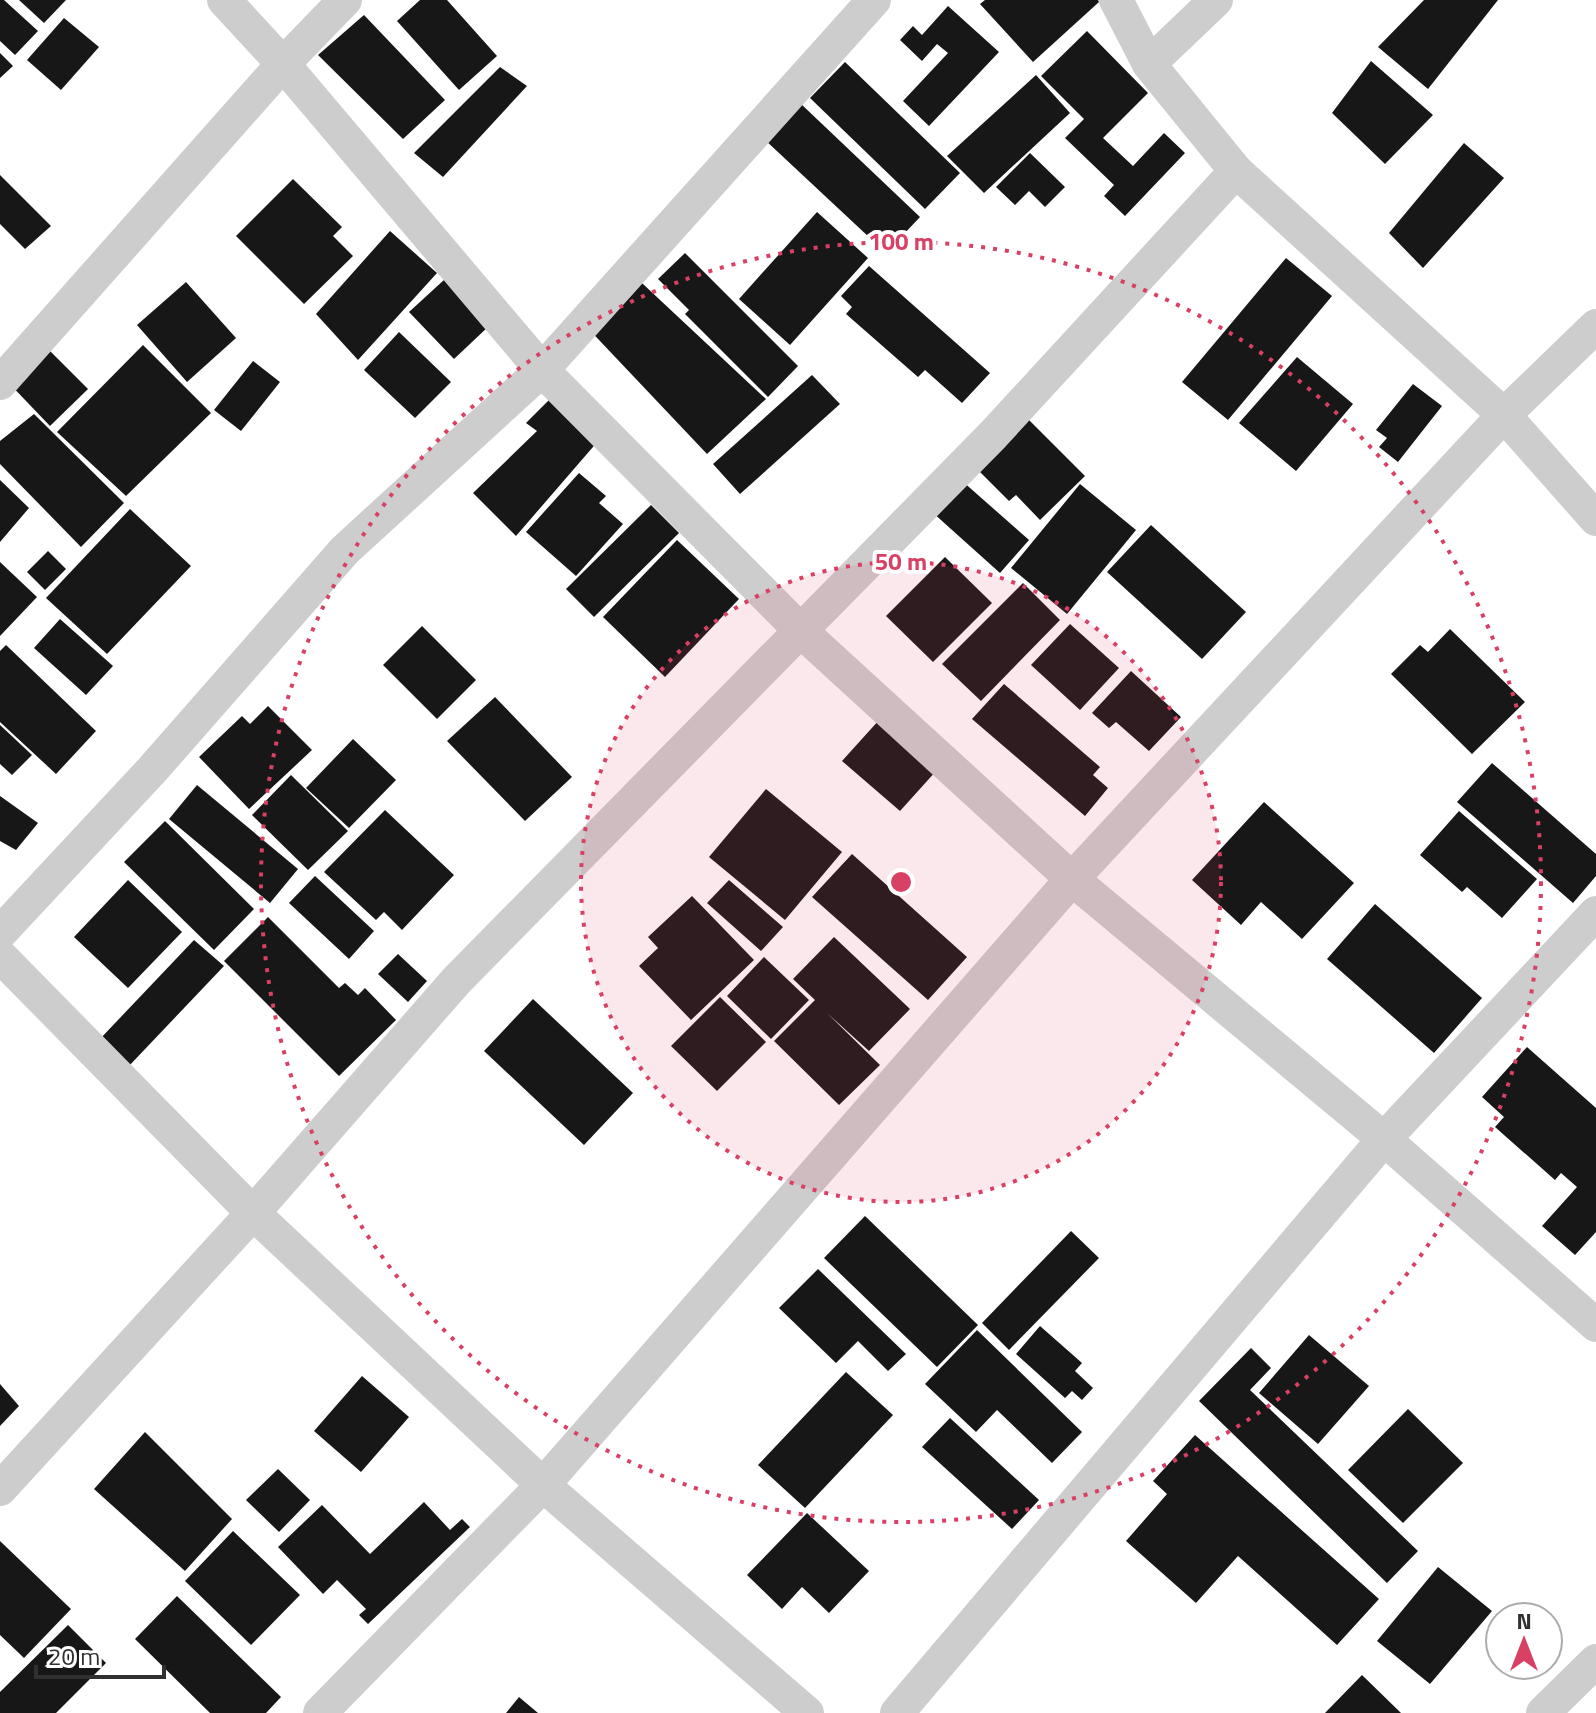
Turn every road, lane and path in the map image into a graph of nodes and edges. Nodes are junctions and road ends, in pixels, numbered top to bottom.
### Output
1 (224, 0) edge
2 (345, 0) edge
3 (874, 0) edge
4 (1116, 0) edge
5 (1216, 0) edge
6 (283, 64) junction
7 (1149, 64) junction
8 (1236, 171) junction
9 (1596, 326) edge
10 (542, 370) junction
11 (0, 383) edge
12 (1504, 415) junction
13 (1596, 519) edge
14 (802, 632) junction
15 (1072, 879) junction
16 (1596, 913) edge
17 (0, 933) edge
18 (0, 956) edge
19 (1384, 1139) junction
20 (253, 1213) junction
21 (1596, 1325) edge
22 (543, 1485) junction
23 (0, 1489) edge
24 (1596, 1661) edge
25 (320, 1713) edge
26 (807, 1713) edge
27 (897, 1713) edge
28 (1543, 1713) edge

1 - 6 street
2 - 6 street
3 - 10 street
4 - 7 street
5 - 7 street
6 - 10 street
6 - 11 street
7 - 8 street
8 - 12 street
8 - 14 street
9 - 12 street
10 - 14 street
10 - 17 street
12 - 13 street
12 - 15 street
14 - 15 street
14 - 20 street
15 - 19 street
15 - 22 street
16 - 19 street
18 - 20 street
19 - 21 street
19 - 27 street
20 - 22 street
20 - 23 street
22 - 25 street
22 - 26 street
24 - 28 street

